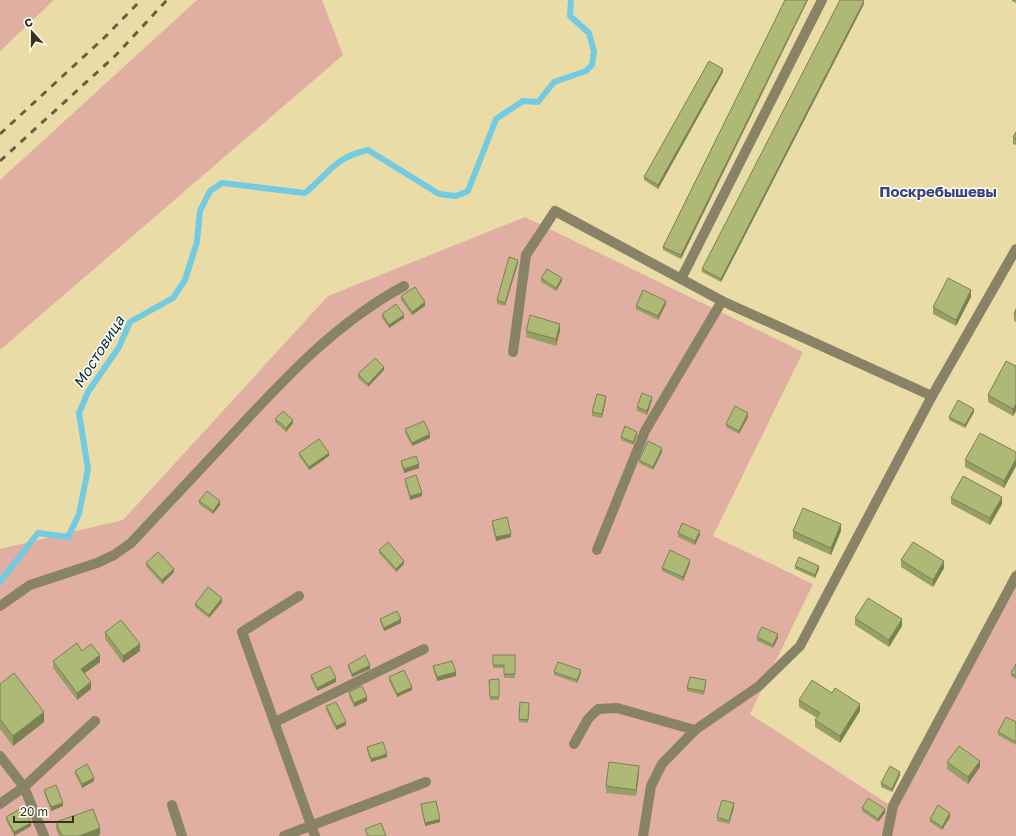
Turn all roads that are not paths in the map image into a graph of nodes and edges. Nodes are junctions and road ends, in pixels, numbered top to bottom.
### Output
1 (822, 0) edge
2 (1016, 249) edge
3 (681, 279) junction
4 (404, 286) dead end
5 (722, 301) junction
6 (512, 352) dead end
7 (932, 396) junction
8 (597, 550) dead end
9 (1016, 576) edge
10 (299, 596) dead end
11 (0, 606) edge
12 (424, 649) dead end
13 (95, 721) dead end
14 (275, 722) junction
15 (695, 730) junction
16 (574, 744) dead end
17 (0, 756) edge
18 (426, 782) dead end
19 (24, 787) junction
20 (0, 804) edge
21 (172, 805) dead end
22 (311, 826) junction
23 (44, 836) edge
24 (182, 836) edge
25 (284, 836) edge
26 (315, 836) edge
27 (643, 836) edge
28 (887, 836) edge

1 - 3 street
2 - 7 street
3 - 5 street
3 - 6 street
4 - 11 street
5 - 7 street
5 - 8 street
7 - 15 street
9 - 28 street
10 - 14 street
12 - 14 street
13 - 19 street
14 - 22 street
15 - 16 street
15 - 27 street
17 - 19 street
18 - 22 street
19 - 20 street
19 - 23 street
21 - 24 street
22 - 25 street
22 - 26 street

